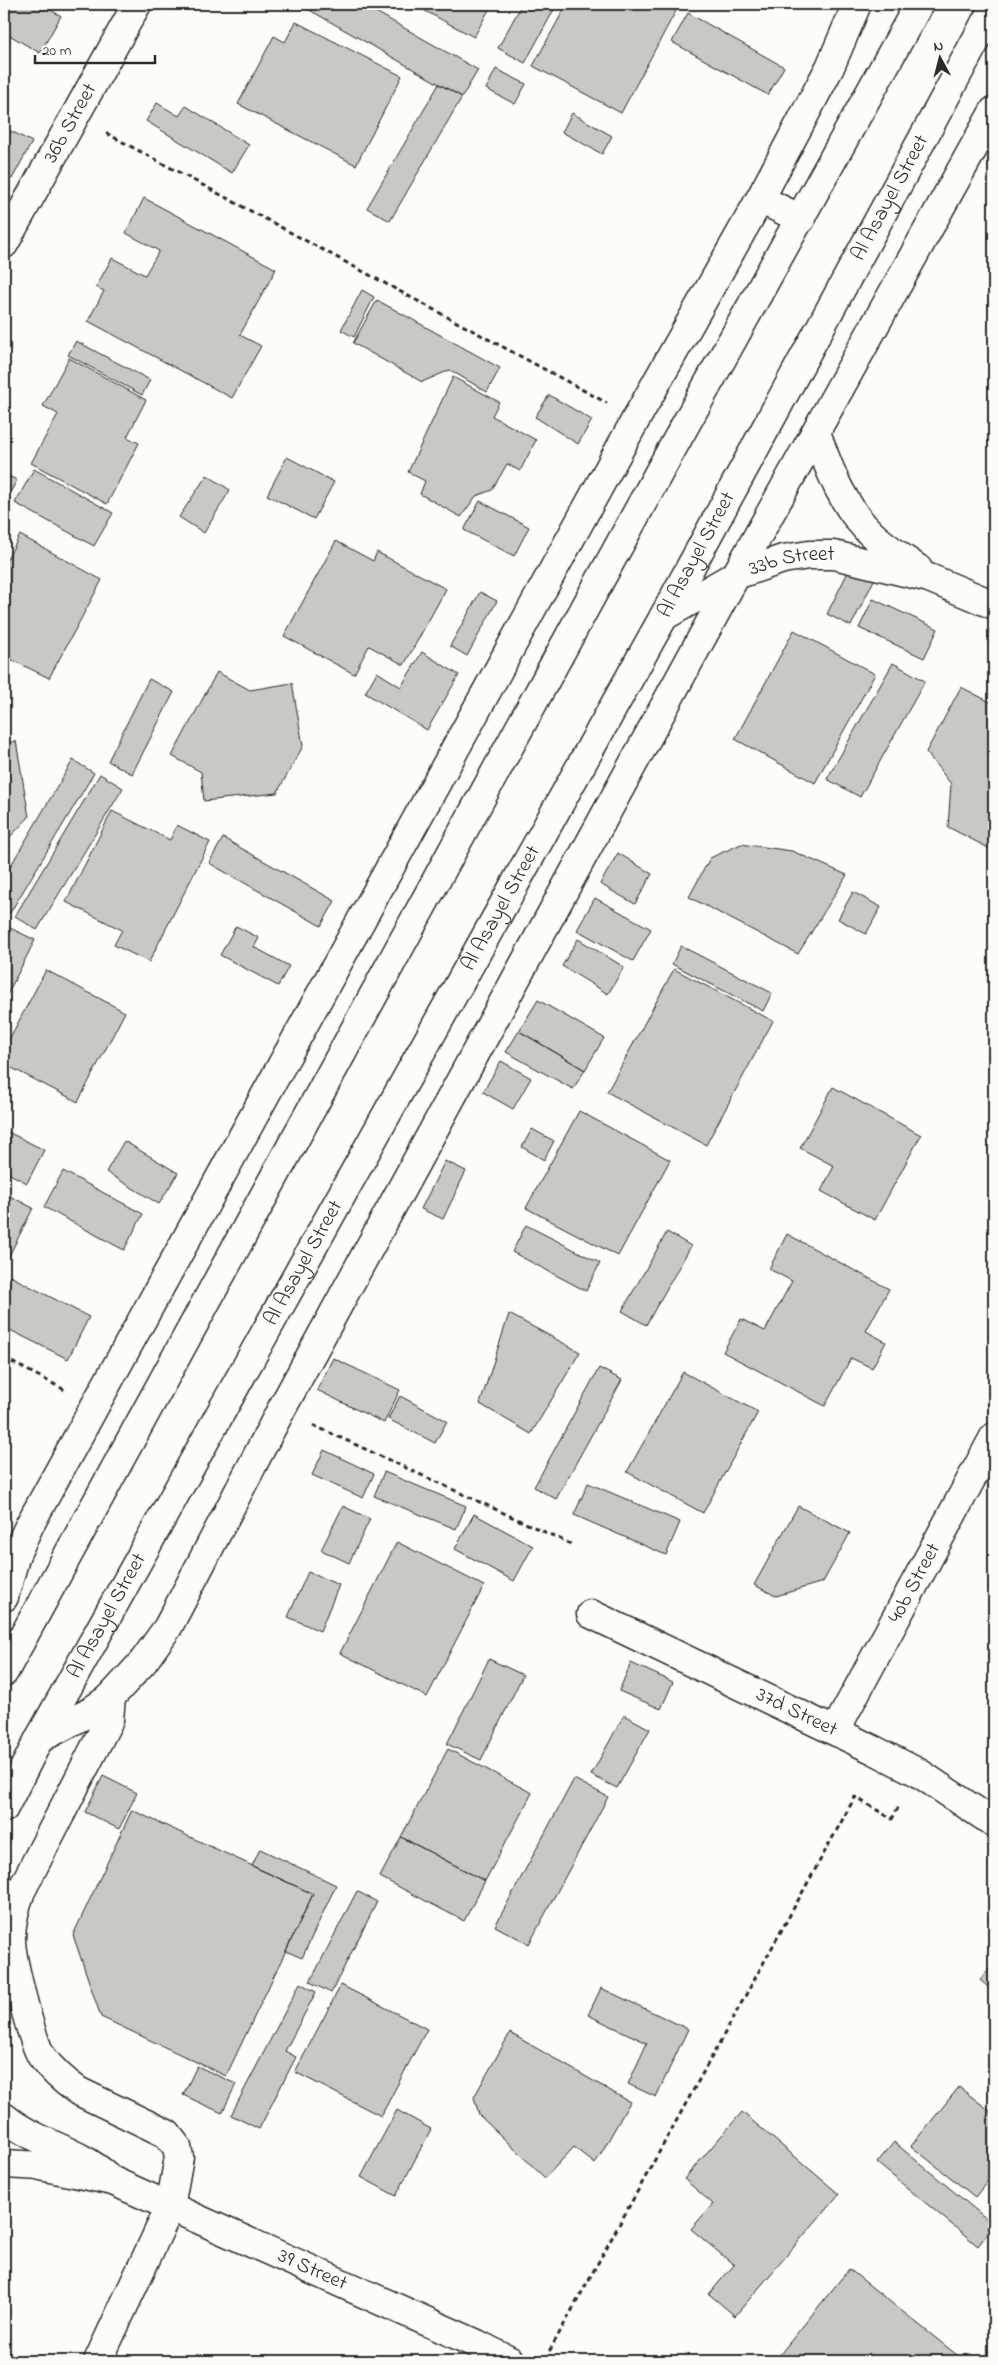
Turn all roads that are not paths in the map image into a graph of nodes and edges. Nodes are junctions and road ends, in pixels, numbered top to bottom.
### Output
1 (137, 4) edge
2 (856, 4) edge
3 (919, 4) edge
4 (994, 7) edge
5 (994, 111) edge
6 (760, 199) junction
7 (801, 219) junction
8 (4, 244) edge
9 (816, 432) junction
10 (736, 575) junction
11 (929, 578) junction
12 (994, 605) edge
13 (664, 616) junction
14 (994, 1437) edge
15 (4, 1597) edge
16 (590, 1614) dead end
17 (4, 1672) edge
18 (111, 1697) junction
19 (835, 1731) junction
20 (39, 1740) junction
21 (4, 1808) edge
22 (994, 1823) edge
23 (4, 2117) edge
24 (4, 2164) edge
25 (113, 2181) junction
26 (170, 2207) junction
27 (98, 2361) edge
28 (510, 2361) edge

1 - 8 street, 36b Street
2 - 6 street
3 - 7 street
4 - 13 street, Al Asayel Street
5 - 9 street
6 - 7 street
6 - 15 street
7 - 17 street
9 - 10 street
9 - 11 street, 33b Street
10 - 11 street, 33b Street
10 - 13 street, 33b Street
10 - 18 street
11 - 12 street, 33b Street
13 - 20 street, Al Asayel Street
14 - 19 street, 40b Street
16 - 19 street, 37d Street
18 - 20 street
18 - 26 street
19 - 22 street, 37d Street
20 - 21 street, Al Asayel Street
23 - 25 street, 39 Street
24 - 25 street, 39 Street
25 - 26 street, 39 Street
26 - 27 street
26 - 28 street, 39 Street

